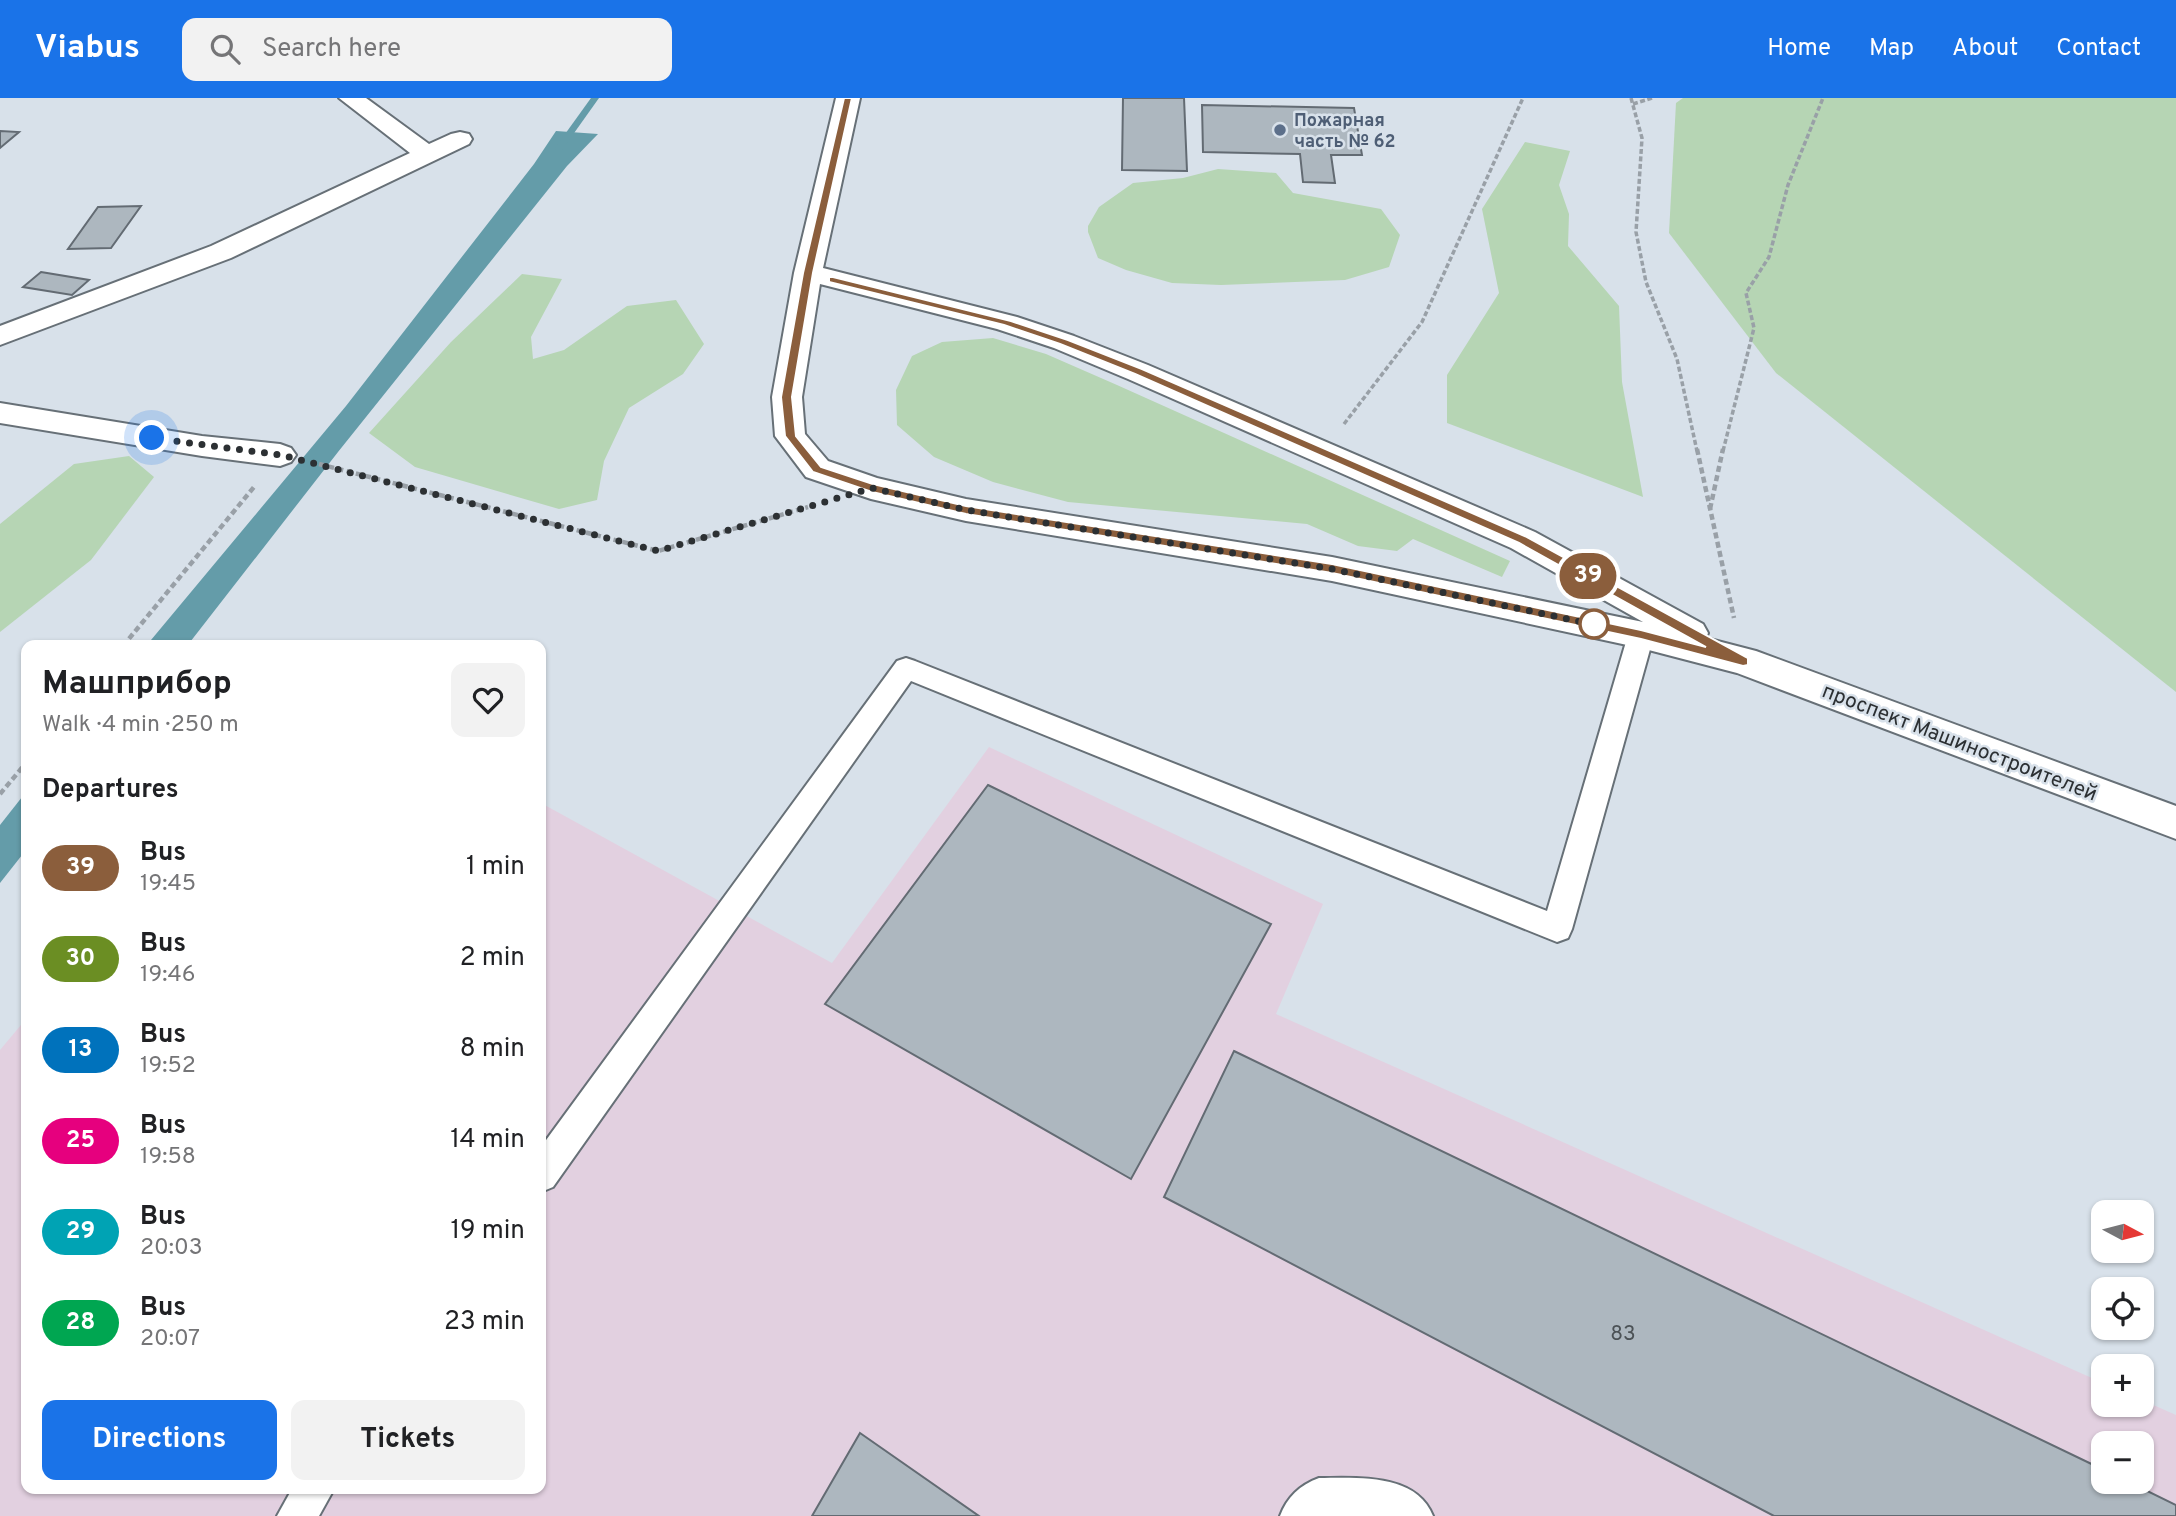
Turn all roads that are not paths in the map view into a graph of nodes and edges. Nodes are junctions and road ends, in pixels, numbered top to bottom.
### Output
1 (351, 98) edge
2 (848, 98) edge
3 (460, 139) dead end
4 (427, 154) junction
5 (808, 273) junction
6 (0, 336) edge
7 (0, 413) edge
8 (281, 455) road end
9 (1641, 635) junction
10 (1743, 661) junction
11 (2176, 823) edge
12 (546, 1168) edge
13 (311, 1494) edge
14 (296, 1516) edge
15 (1299, 1516) edge
16 (1414, 1516) edge

1 - 4 street
2 - 5 street
3 - 4 street
4 - 6 street
5 - 9 street
5 - 10 street
7 - 8 street
9 - 10 street
9 - 12 lane
10 - 11 street, проспект Машиностроителей
13 - 14 lane
15 - 16 lane

